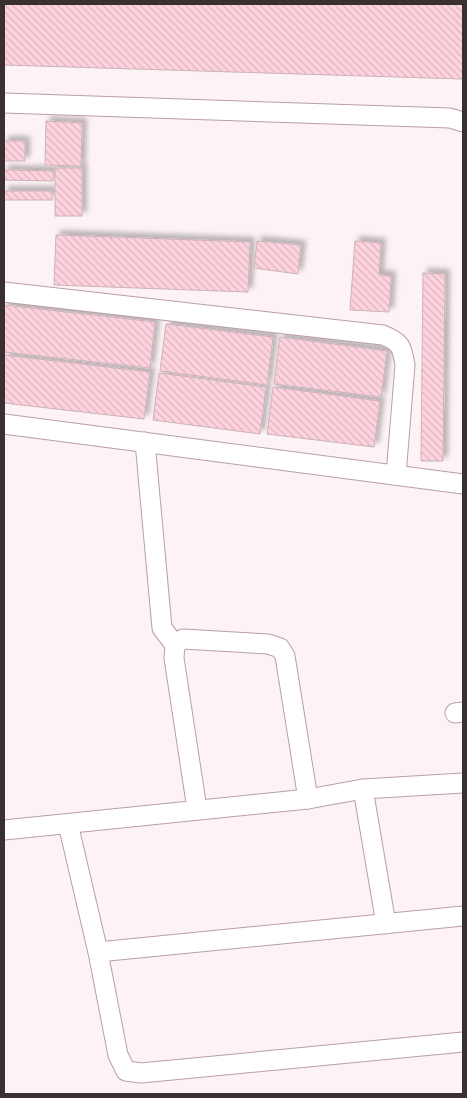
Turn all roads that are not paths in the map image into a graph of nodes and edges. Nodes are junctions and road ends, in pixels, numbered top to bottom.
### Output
1 (4, 103) edge
2 (463, 122) edge
3 (4, 292) edge
4 (4, 424) edge
5 (144, 442) junction
6 (396, 475) junction
7 (463, 484) edge
8 (174, 645) junction
9 (463, 783) edge
10 (363, 789) junction
11 (308, 799) junction
12 (197, 810) junction
13 (68, 824) junction
14 (4, 830) edge
15 (463, 916) edge
16 (386, 924) junction
17 (98, 952) junction
18 (463, 1042) edge

1 - 2 street
3 - 6 street
4 - 5 street
5 - 6 street
5 - 8 street
6 - 7 street
8 - 11 street
8 - 12 street
9 - 10 street
10 - 11 street
10 - 16 street
11 - 12 street
12 - 13 street
13 - 14 street
13 - 17 street
15 - 16 street
16 - 17 street
17 - 18 street

